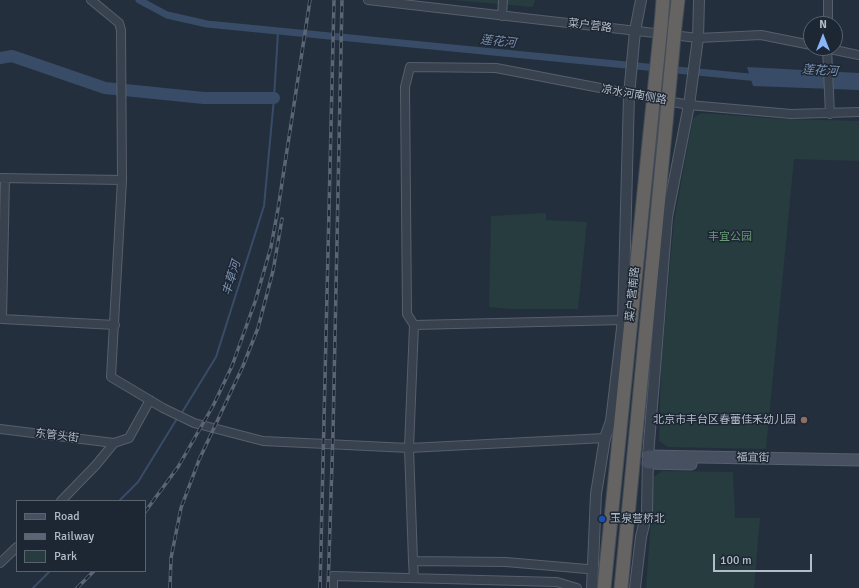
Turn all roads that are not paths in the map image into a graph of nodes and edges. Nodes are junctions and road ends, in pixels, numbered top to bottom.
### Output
1 (91, 0) edge
2 (368, 0) edge
3 (503, 0) edge
4 (641, 0) edge
5 (663, 0) edge
6 (678, 0) edge
7 (699, 0) edge
8 (828, 0) edge
9 (502, 16) junction
10 (828, 16) edge
11 (635, 31) junction
12 (698, 38) junction
13 (803, 43) edge
14 (843, 52) edge
15 (859, 55) edge
16 (827, 56) edge
17 (629, 95) junction
18 (689, 105) junction
19 (859, 112) edge
20 (830, 114) junction
21 (2, 178) edge
22 (122, 180) junction
23 (623, 320) junction
24 (115, 325) junction
25 (414, 325) junction
26 (623, 394) junction
27 (150, 400) junction
28 (611, 421) junction
29 (0, 428) edge
30 (605, 438) junction
31 (114, 443) junction
32 (409, 448) junction
33 (648, 460) junction
34 (859, 460) edge
35 (859, 466) edge
36 (62, 500) edge
37 (16, 548) edge
38 (413, 561) junction
39 (0, 563) edge
40 (587, 569) dead end
41 (414, 578) junction
42 (333, 588) edge
43 (577, 588) edge
44 (592, 588) edge
45 (604, 588) edge
46 (621, 588) edge
47 (635, 588) edge

1 - 22 street
2 - 9 street, 菜户营路
3 - 9 street
4 - 11 street
5 - 26 highway, 菜户营南路, bridge
6 - 46 highway, 菜户营南路, bridge
7 - 12 street
8 - 10 street
9 - 11 street, 菜户营路
11 - 12 street, 菜户营路
11 - 17 street, 菜户营南路
12 - 13 street, 菜户营路
12 - 18 street
14 - 15 street
16 - 20 street
17 - 18 street, 凉水河南侧路
17 - 23 street, 菜户营南路
17 - 25 street, 凉水河南侧路
18 - 20 street, 凉水河南侧路
18 - 33 street
19 - 20 street, 凉水河南侧路
21 - 22 street
21 - 24 street
22 - 24 street
23 - 25 street
23 - 28 street, 菜户营南路
24 - 27 street
25 - 32 street
26 - 28 highway
26 - 45 highway, 菜户营南路
27 - 31 street
27 - 32 street
28 - 30 street, 菜户营南路
29 - 31 street, 东管头街
30 - 32 street
30 - 44 street, 菜户营南路
31 - 36 street
32 - 38 street
33 - 34 main road, 福宜街
33 - 35 main road, 福宜街
33 - 47 street
37 - 39 street
38 - 40 street
38 - 41 street
41 - 42 street
41 - 43 street

